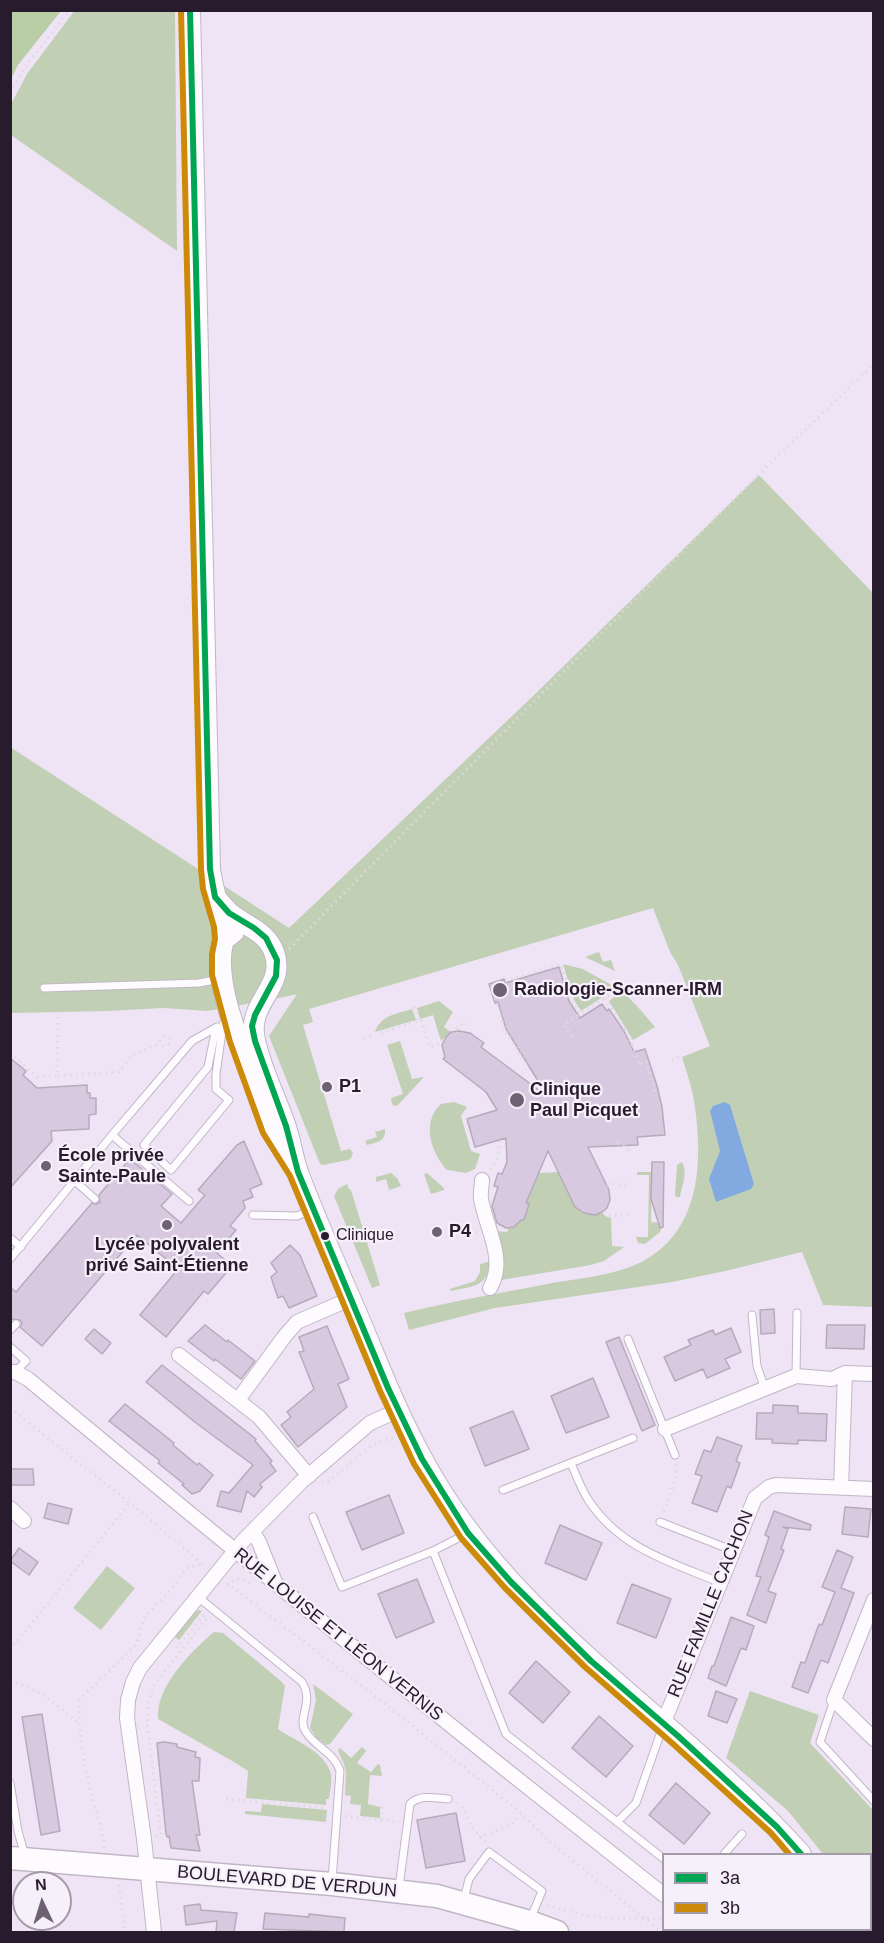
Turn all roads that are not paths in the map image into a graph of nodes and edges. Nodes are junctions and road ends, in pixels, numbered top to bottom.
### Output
1 (190, 10) edge
2 (214, 897) junction
3 (224, 940) junction
4 (222, 978) junction
5 (44, 988) dead end
6 (264, 997) junction
7 (224, 1024) junction
8 (112, 1134) junction
9 (298, 1172) junction
10 (486, 1176) road end
11 (75, 1181) junction
12 (95, 1199) dead end
13 (189, 1201) dead end
14 (314, 1209) junction
15 (253, 1215) dead end
16 (10, 1238) edge
17 (21, 1247) junction
18 (10, 1259) edge
19 (490, 1288) dead end
20 (350, 1299) junction
21 (797, 1313) dead end
22 (752, 1315) dead end
23 (16, 1324) dead end
24 (10, 1330) edge
25 (628, 1339) dead end
26 (10, 1347) edge
27 (179, 1355) dead end
28 (13, 1372) edge
29 (844, 1373) junction
30 (873, 1374) edge
31 (796, 1376) junction
32 (765, 1389) junction
33 (238, 1400) junction
34 (399, 1410) junction
35 (664, 1429) junction
36 (633, 1438) dead end
37 (675, 1455) road end
38 (571, 1462) junction
39 (314, 1480) junction
40 (841, 1488) junction
41 (873, 1489) edge
42 (503, 1490) dead end
43 (10, 1508) edge
44 (313, 1517) dead end
45 (24, 1521) dead end
46 (660, 1522) road end
47 (253, 1532) junction
48 (468, 1533) junction
49 (234, 1551) junction
50 (433, 1551) junction
51 (734, 1551) junction
52 (722, 1583) junction
53 (276, 1584) junction
54 (198, 1597) junction
55 (873, 1600) edge
56 (834, 1700) junction
57 (663, 1725) junction
58 (873, 1739) edge
59 (10, 1783) edge
60 (448, 1799) road end
61 (873, 1801) edge
62 (618, 1822) junction
63 (742, 1834) dead end
64 (725, 1853) edge
65 (800, 1853) edge
66 (18, 1858) edge
67 (662, 1858) edge
68 (147, 1870) junction
69 (332, 1884) junction
70 (398, 1892) junction
71 (662, 1894) edge
72 (463, 1902) junction
73 (534, 1912) junction
74 (154, 1932) edge
75 (557, 1932) edge

1 - 2 street
2 - 3 street
2 - 6 street
3 - 4 street
3 - 6 street
4 - 5 lane
4 - 7 street
6 - 7 street
6 - 9 street
7 - 7 lane
7 - 8 lane
7 - 9 street
8 - 11 lane
8 - 13 lane
9 - 14 street
10 - 19 street
11 - 12 lane
11 - 17 lane
14 - 15 lane
14 - 20 street
16 - 17 lane
17 - 18 lane
20 - 33 street
20 - 34 street
21 - 31 lane
22 - 32 lane
23 - 24 lane
25 - 35 lane
26 - 28 lane
27 - 33 street
28 - 49 street, RUE LOUISE ET LÉON VERNIS
29 - 30 street
29 - 31 street
29 - 40 street
31 - 32 street
32 - 35 street
33 - 39 street
34 - 39 street
34 - 48 street
35 - 37 lane
36 - 38 lane
38 - 42 lane
38 - 52 lane
39 - 47 street
40 - 41 street, RUE FAMILLE CACHON
40 - 51 street, RUE FAMILLE CACHON
43 - 45 street
44 - 50 lane
46 - 51 lane
47 - 49 street
47 - 53 street
48 - 50 lane
48 - 57 street
49 - 53 street, RUE LOUISE ET LÉON VERNIS
49 - 54 street
50 - 62 lane
51 - 52 street, RUE FAMILLE CACHON
52 - 57 street, RUE FAMILLE CACHON
53 - 71 street, RUE LOUISE ET LÉON VERNIS
54 - 68 street
54 - 69 lane
55 - 56 street
56 - 58 street
56 - 61 lane
57 - 62 lane
57 - 65 street
59 - 66 lane
60 - 70 lane
62 - 67 lane
63 - 64 lane
66 - 68 main road, BOULEVARD DE VERDUN
68 - 69 main road, BOULEVARD DE VERDUN
68 - 74 street
69 - 70 main road, BOULEVARD DE VERDUN
70 - 72 main road, BOULEVARD DE VERDUN
72 - 73 main road, BOULEVARD DE VERDUN
72 - 73 lane
73 - 75 main road, BOULEVARD DE VERDUN

